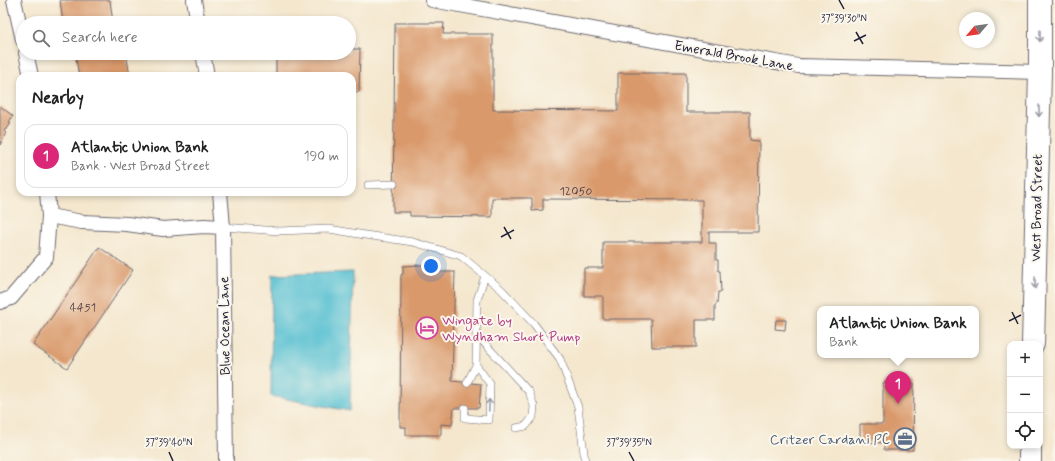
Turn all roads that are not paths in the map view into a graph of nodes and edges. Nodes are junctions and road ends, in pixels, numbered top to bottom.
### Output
1 (14, 0) edge
2 (194, 0) edge
3 (432, 0) edge
4 (1040, 0) edge
5 (18, 16) edge
6 (197, 16) edge
7 (28, 60) edge
8 (204, 60) edge
9 (30, 72) edge
10 (206, 72) edge
11 (1040, 72) junction
12 (394, 184) dead end
13 (368, 185) dead end
14 (48, 196) edge
15 (220, 196) edge
16 (49, 216) junction
17 (223, 227) junction
18 (486, 276) junction
19 (0, 302) edge
20 (476, 334) junction
21 (1033, 341) edge
22 (476, 365) junction
23 (467, 383) dead end
24 (465, 408) dead end
25 (516, 428) dead end
26 (1030, 449) edge
27 (226, 461) edge
28 (585, 461) edge
29 (1030, 461) edge

1 - 5 street
2 - 6 street
3 - 11 street, Emerald Brook Lane
4 -> 11 main road, West Broad Street
7 - 9 street
8 - 10 street
11 -> 21 main road, West Broad Street
12 - 13 lane
14 - 16 street
15 - 17 street, Blue Ocean Lane
16 - 17 street
16 - 19 street
17 - 18 lane
17 - 27 street, Blue Ocean Lane
18 - 20 lane
18 - 28 lane
20 - 22 lane
20 - 25 lane
22 - 23 lane
24 -> 22 lane
26 - 29 main road

